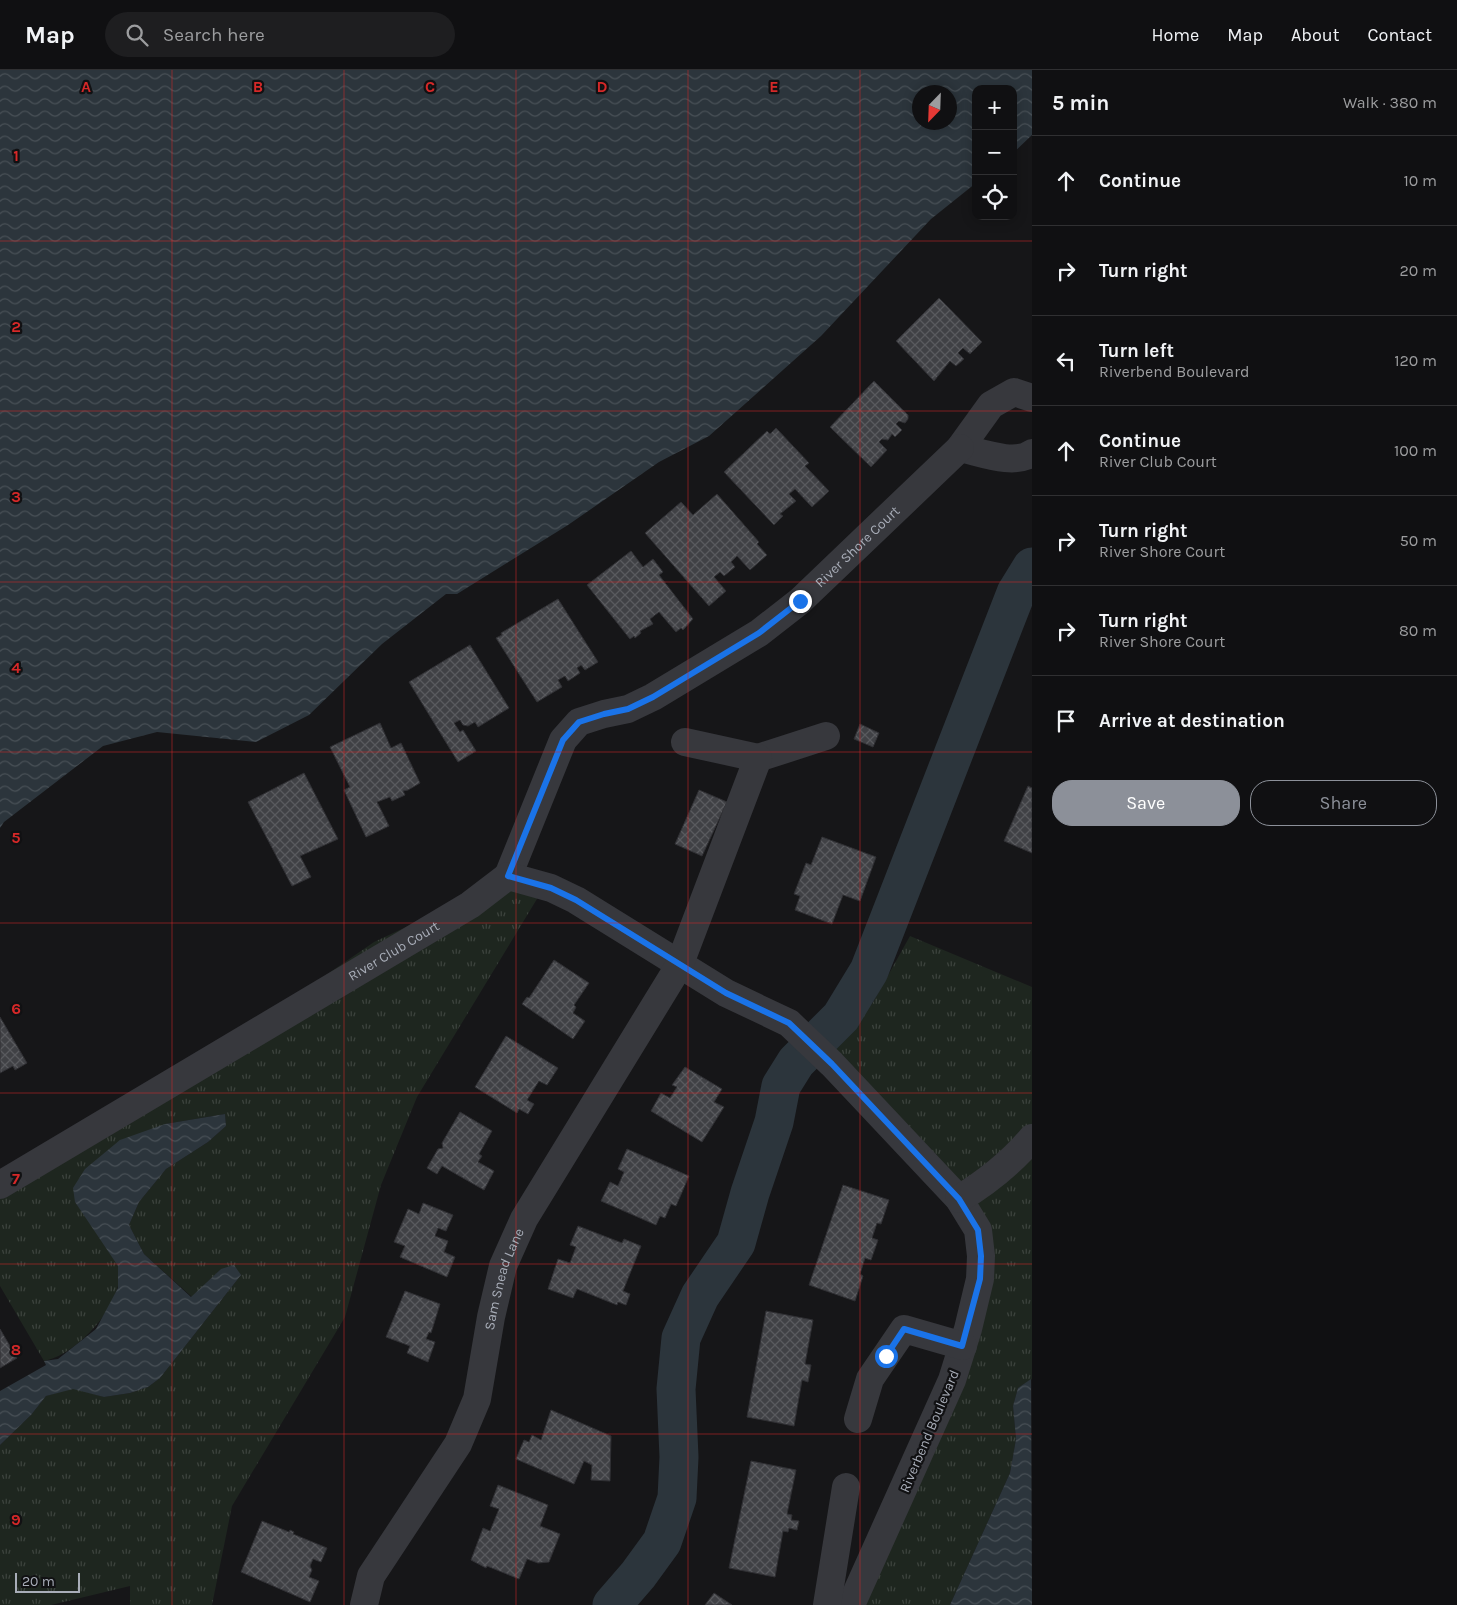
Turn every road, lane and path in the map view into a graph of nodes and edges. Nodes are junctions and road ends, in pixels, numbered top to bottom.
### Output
1 (1032, 398) edge
2 (960, 448) junction
3 (1032, 453) edge
4 (826, 736) dead end
5 (685, 742) dead end
6 (758, 758) junction
7 (508, 876) junction
8 (679, 966) junction
9 (1032, 1138) edge
10 (0, 1186) edge
11 (959, 1199) junction
12 (962, 1346) junction
13 (858, 1419) dead end
14 (846, 1486) dead end
15 (364, 1605) edge
16 (827, 1605) edge
17 (851, 1605) edge

1 - 2 street, River Shore Court
2 - 3 street
2 - 7 street, River Shore Court
4 - 6 street
5 - 6 street
6 - 8 street, Sam Snead Lane
7 - 8 street
7 - 10 street, River Club Court
8 - 11 street, Riverbend Boulevard
8 - 15 street, Sam Snead Lane
9 - 11 street
11 - 12 street, Riverbend Boulevard
12 - 13 street
12 - 17 street, Riverbend Boulevard
14 - 16 street

